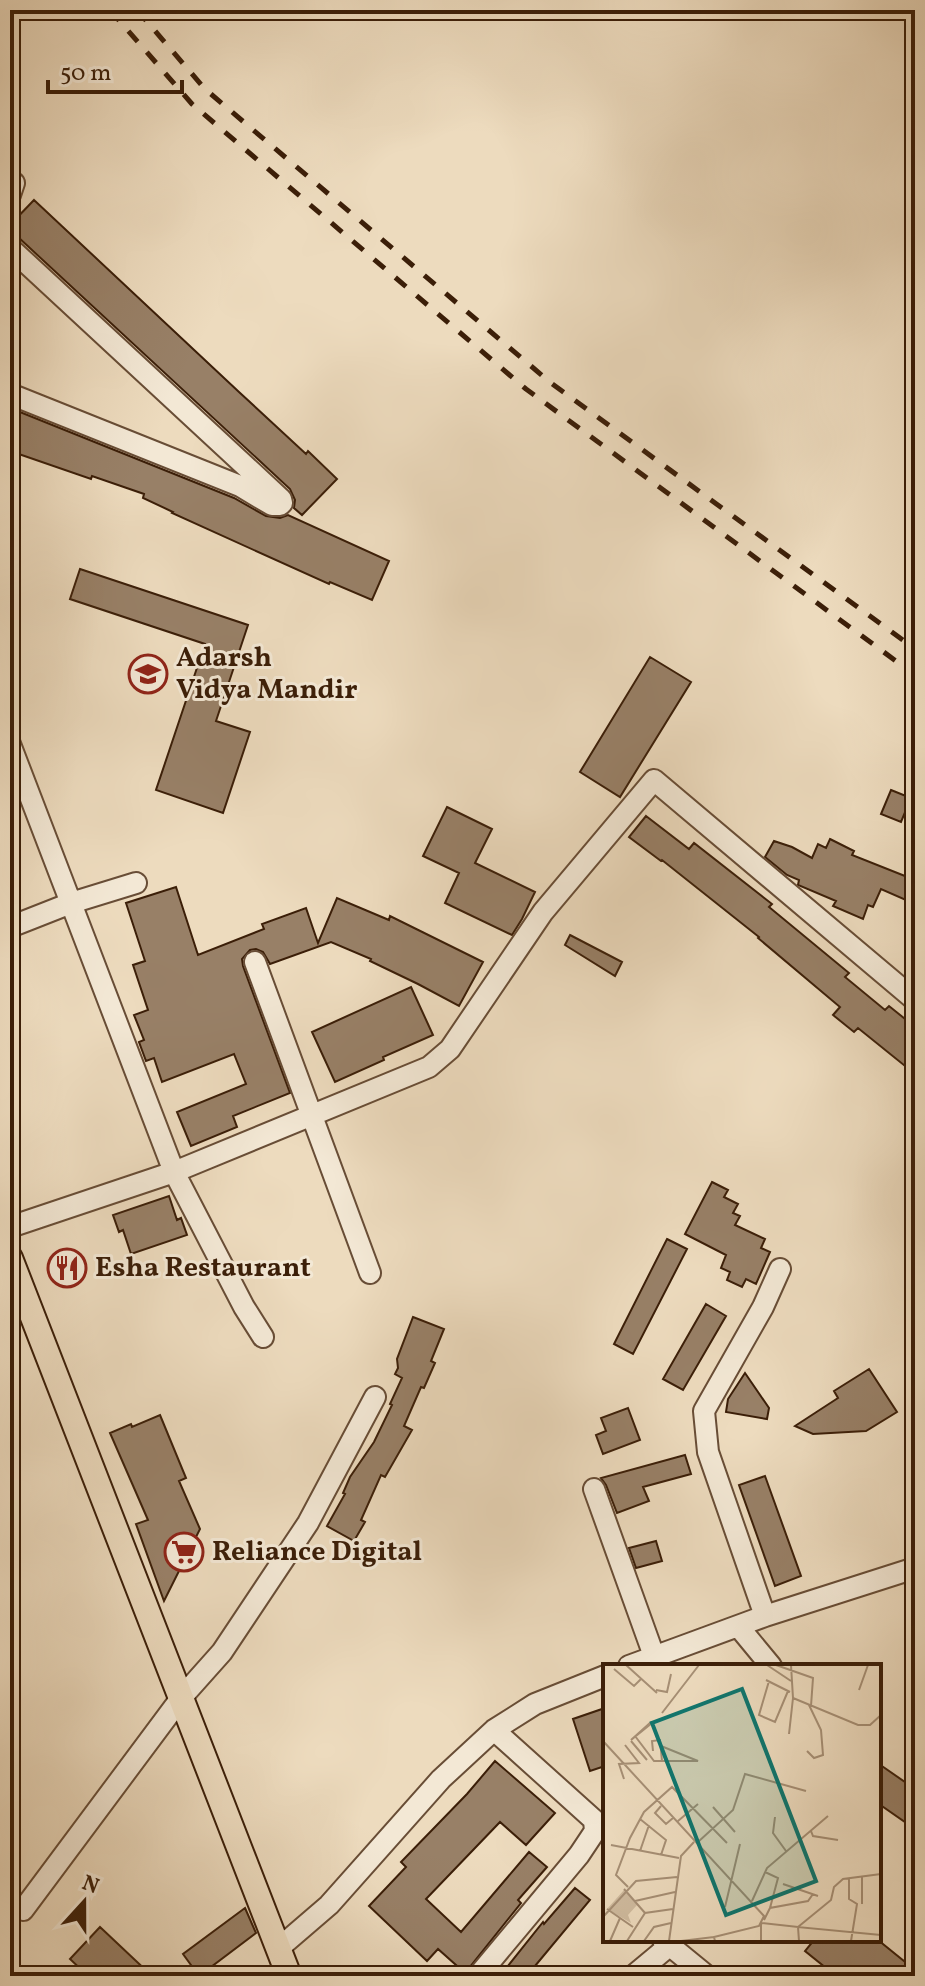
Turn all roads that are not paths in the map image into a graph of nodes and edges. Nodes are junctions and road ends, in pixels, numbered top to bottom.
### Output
1 (10, 182) edge
2 (10, 195) edge
3 (10, 248) edge
4 (10, 394) edge
5 (10, 744) edge
6 (136, 883) dead end
7 (71, 903) junction
8 (10, 927) edge
9 (255, 962) dead end
10 (915, 1000) edge
11 (312, 1115) junction
12 (174, 1172) junction
13 (10, 1227) edge
14 (10, 1258) edge
15 (780, 1269) dead end
16 (370, 1273) dead end
17 (263, 1337) dead end
18 (375, 1397) dead end
19 (594, 1489) dead end
20 (915, 1568) edge
21 (765, 1616) junction
22 (738, 1626) junction
23 (654, 1656) junction
24 (634, 1664) edge
25 (769, 1664) edge
26 (603, 1677) edge
27 (181, 1698) junction
28 (494, 1730) junction
29 (23, 1910) dead end
30 (666, 1943) edge
31 (279, 1948) junction
32 (289, 1976) edge
33 (478, 1976) edge
34 (633, 1976) edge
35 (707, 1976) edge

1 - 2 street
3 - 4 street
5 - 7 street
6 - 7 street
7 - 8 street
7 - 12 street
9 - 11 street
10 - 11 street
11 - 12 street
11 - 16 street
12 - 13 street
12 - 17 street
14 - 27 main road
15 - 21 street
18 - 27 street
19 - 23 street
20 - 21 street
21 - 22 street
22 - 23 street
22 - 25 street
23 - 24 street
26 - 28 street
27 - 29 street
27 - 31 main road
28 - 31 street
28 - 33 street
30 - 34 street
30 - 35 street
31 - 32 main road

